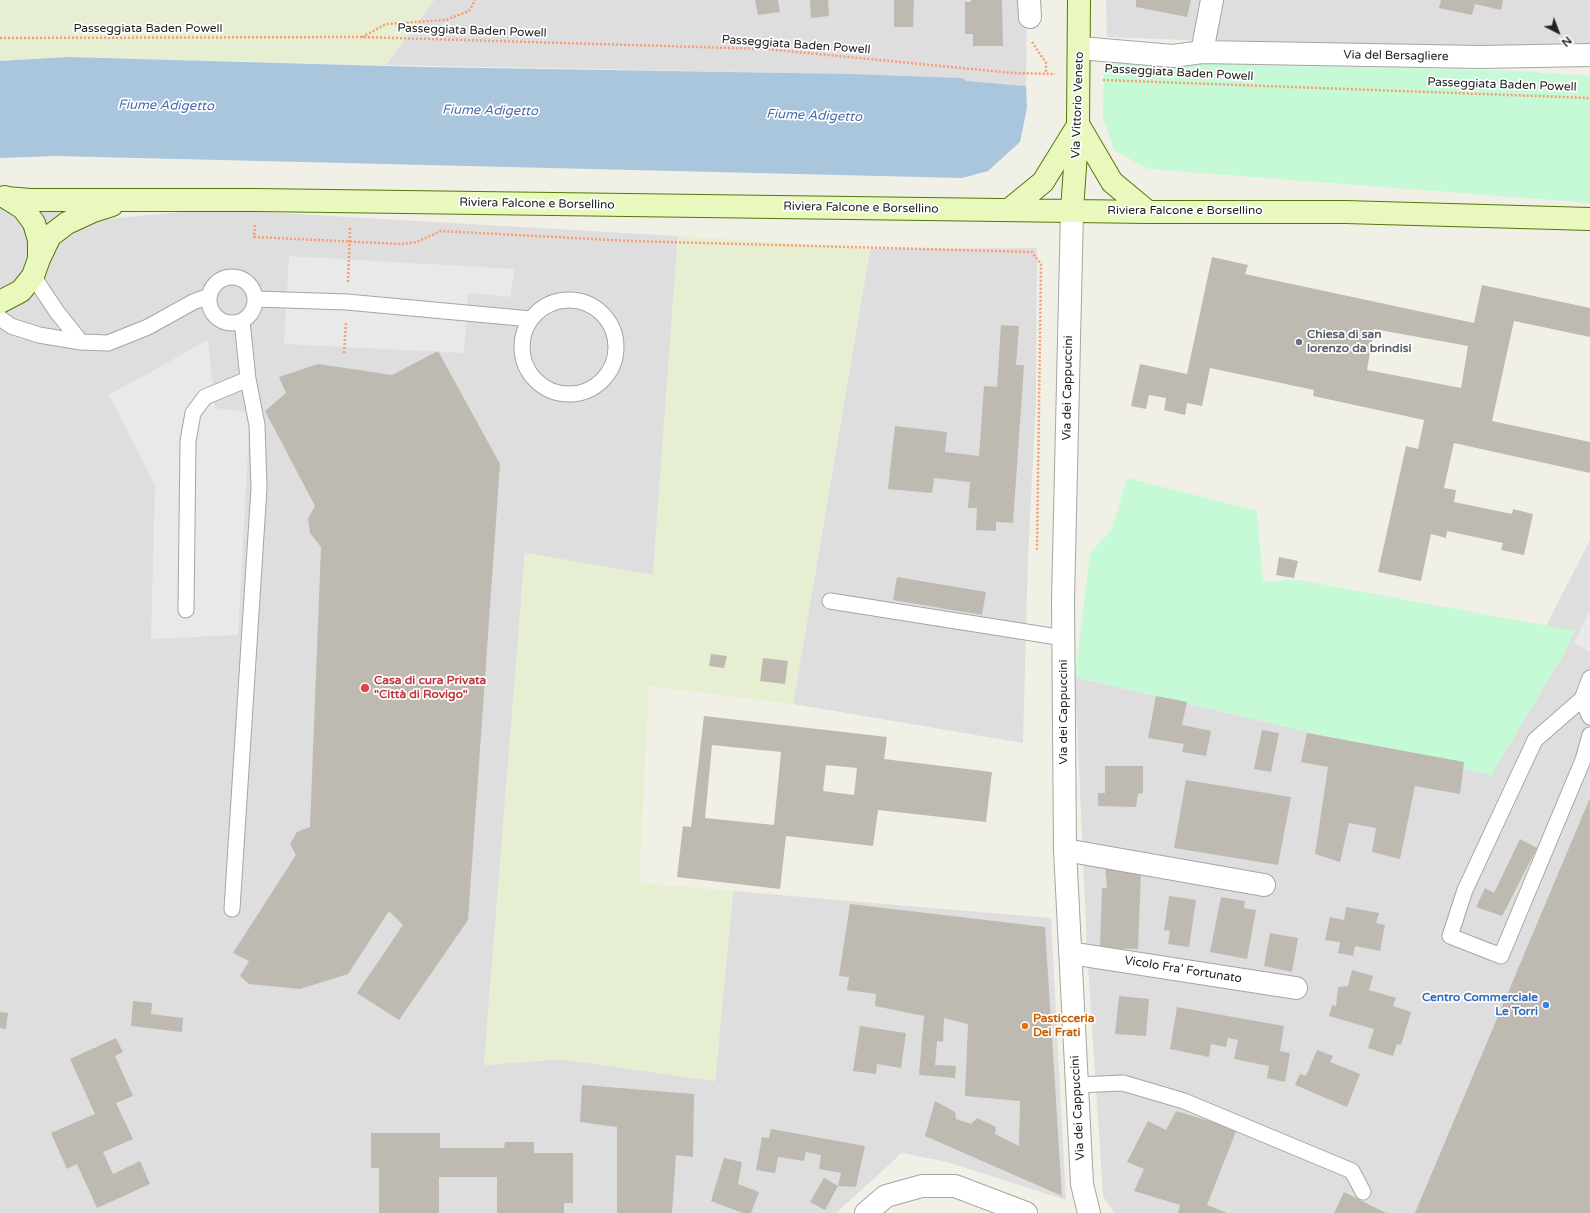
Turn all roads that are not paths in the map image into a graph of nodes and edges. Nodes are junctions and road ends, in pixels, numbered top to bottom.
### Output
1 (1079, 0) edge
2 (1212, 0) edge
3 (1080, 48) junction
4 (1202, 52) junction
5 (1590, 54) edge
6 (1078, 124) junction
7 (4, 197) edge
8 (132, 199) junction
9 (1010, 209) junction
10 (1072, 210) junction
11 (1148, 212) junction
12 (1590, 219) edge
13 (36, 268) junction
14 (209, 296) junction
15 (256, 299) junction
16 (0, 302) edge
17 (0, 318) edge
18 (531, 319) junction
19 (242, 320) junction
20 (81, 342) junction
21 (248, 379) junction
22 (830, 601) dead end
23 (186, 610) dead end
24 (1064, 638) junction
25 (1590, 678) edge
26 (1582, 699) junction
27 (1590, 717) edge
28 (1590, 735) edge
29 (1065, 850) junction
30 (1264, 885) dead end
31 (232, 910) dead end
32 (1070, 953) junction
33 (1296, 988) dead end
34 (1077, 1085) junction
35 (1363, 1192) dead end
36 (866, 1213) edge
37 (1026, 1213) edge
38 (1088, 1213) edge

1 - 3 main road, Via Vittorio Veneto
2 - 4 street
3 - 4 street, Via del Bersagliere
3 - 6 main road, Via Vittorio Veneto
4 - 5 street, Via del Bersagliere
6 - 9 main road
6 - 10 main road, Via Vittorio Veneto
6 - 11 main road
7 - 8 main road, Riviera Falcone e Borsellino
7 - 13 main road
8 - 9 main road, Riviera Falcone e Borsellino
8 - 13 main road
9 - 10 main road, Riviera Falcone e Borsellino
10 - 11 main road, Riviera Falcone e Borsellino
10 - 24 street, Via dei Cappuccini
11 - 12 main road, Riviera Falcone e Borsellino
13 - 16 main road
13 - 20 lane
14 - 15 lane
14 - 19 lane
14 - 20 lane
15 - 18 lane
15 - 19 lane
17 - 20 lane
18 - 18 lane
19 - 21 lane
21 - 23 lane
21 - 31 lane
22 - 24 lane
24 - 29 street, Via dei Cappuccini
25 - 26 lane
26 - 27 lane
26 - 28 lane
29 - 30 street
29 - 32 street, Via dei Cappuccini
32 - 33 street, Vicolo Fra' Fortunato
32 - 34 street, Via dei Cappuccini
34 - 35 lane
34 - 38 street, Via dei Cappuccini
36 - 37 street

